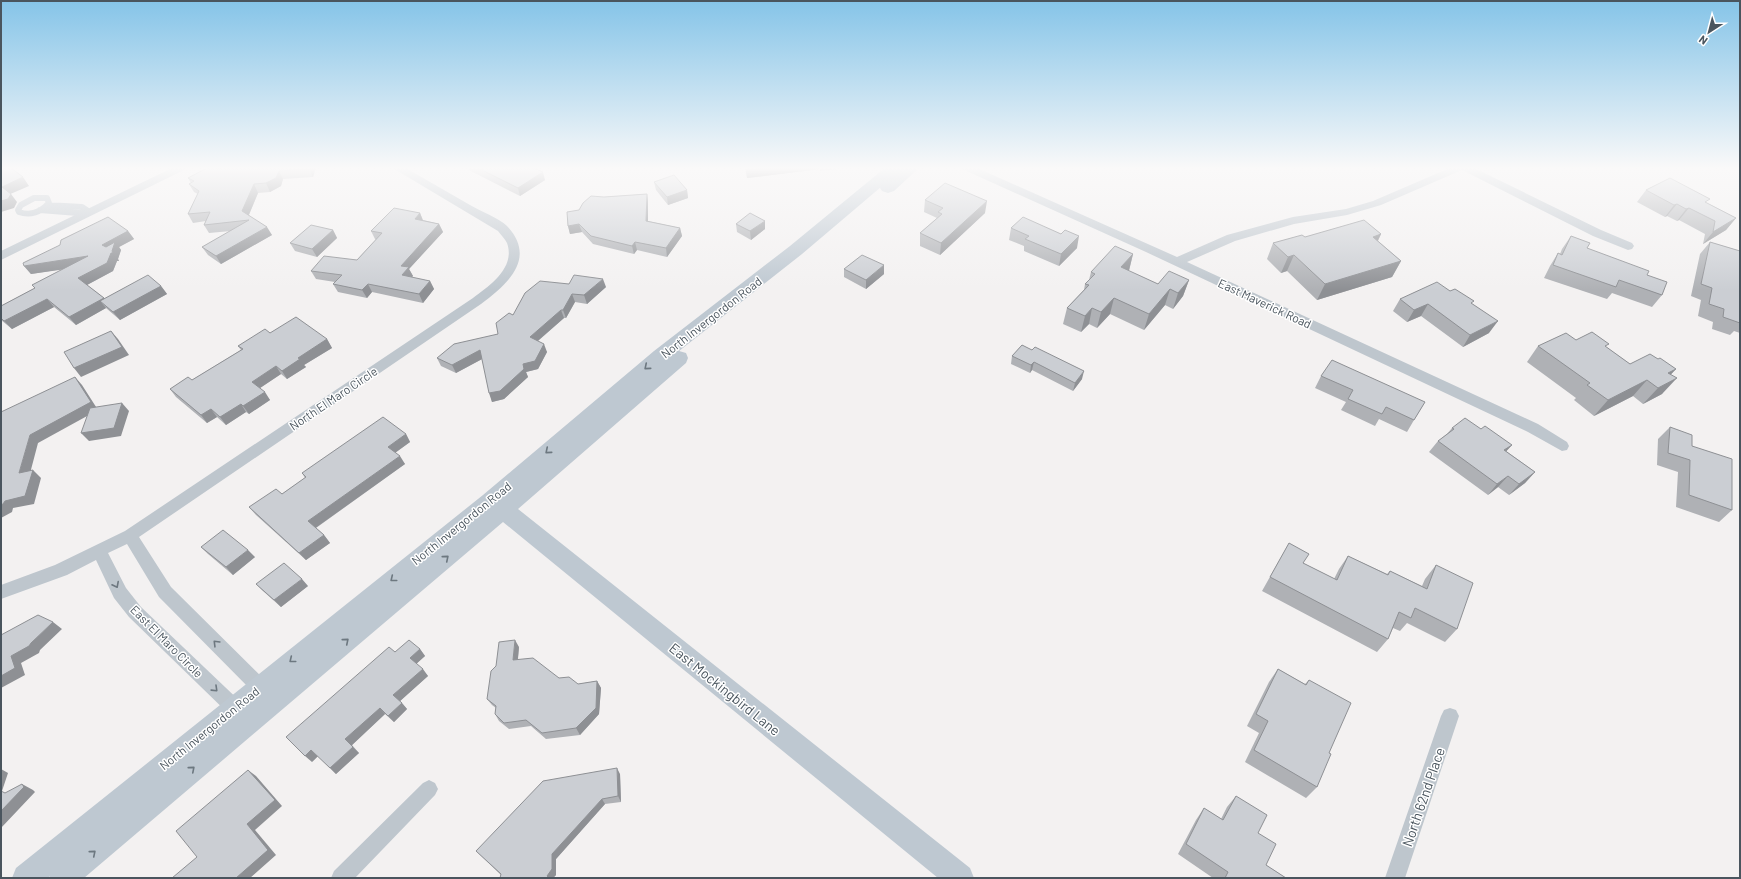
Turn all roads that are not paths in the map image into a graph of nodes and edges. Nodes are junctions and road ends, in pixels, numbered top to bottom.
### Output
1 (20, 208) edge
2 (43, 208) edge
3 (84, 208) edge
4 (94, 208) edge
5 (467, 208) edge
6 (846, 208) edge
7 (864, 208) edge
8 (1057, 208) edge
9 (1361, 208) edge
10 (1547, 208) edge
11 (40, 210) junction
12 (88, 211) junction
13 (1628, 246) dead end
14 (1, 256) edge
15 (1176, 262) junction
16 (1562, 446) dead end
17 (496, 505) junction
18 (130, 535) junction
19 (99, 551) junction
20 (1, 592) edge
21 (267, 693) junction
22 (241, 714) junction
23 (1450, 716) dead end
24 (429, 790) dead end
25 (26, 878) edge
26 (63, 878) edge
27 (341, 878) edge
28 (960, 878) edge
29 (1395, 878) edge

1 - 11 lane
2 - 11 lane
3 - 12 lane
4 - 12 street
5 - 18 street, North El Maro Circle
6 -> 17 street, North Invergordon Road
7 - 17 street, North Invergordon Road
8 - 15 street, East Maverick Road
9 - 15 street
10 - 13 street
11 - 12 lane
12 - 14 street
15 - 16 street, East Maverick Road
17 - 21 street, North Invergordon Road
17 - 28 street, East Mockingbird Lane
18 - 19 street, North El Maro Circle
21 -> 18 street
19 - 20 street, North El Maro Circle
19 -> 22 street, East El Maro Circle
21 - 22 street, North Invergordon Road
22 - 25 street, North Invergordon Road
26 -> 22 street, North Invergordon Road
23 - 29 street, North 62nd Place
24 - 27 street

